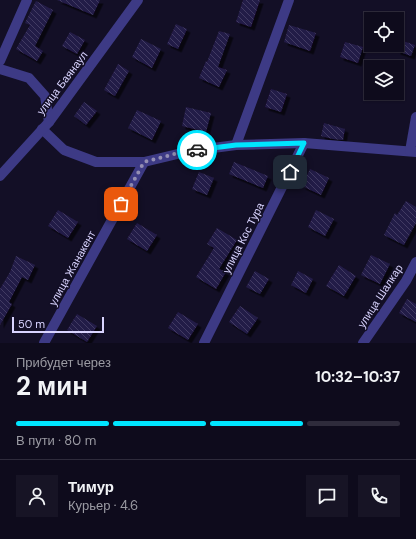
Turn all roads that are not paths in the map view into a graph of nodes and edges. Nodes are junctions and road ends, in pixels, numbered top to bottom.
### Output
1 (27, 0) edge
2 (138, 0) edge
3 (289, 0) edge
4 (0, 61) edge
5 (0, 69) edge
6 (416, 117) edge
7 (45, 125) junction
8 (304, 143) junction
9 (236, 145) junction
10 (413, 151) edge
11 (144, 162) junction
12 (0, 176) edge
13 (416, 262) edge
14 (44, 343) edge
15 (204, 343) edge
16 (364, 343) edge

1 - 4 street
2 - 7 street, улица Баянаул
3 - 9 street
5 - 7 street
6 - 10 street
7 - 11 street
7 - 12 street, улица Баянаул
8 - 9 street
8 - 10 street
8 - 15 street, улица Кос Тура
9 - 11 street
11 - 14 street, улица Жанакент
13 - 16 street, улица Шалкар

